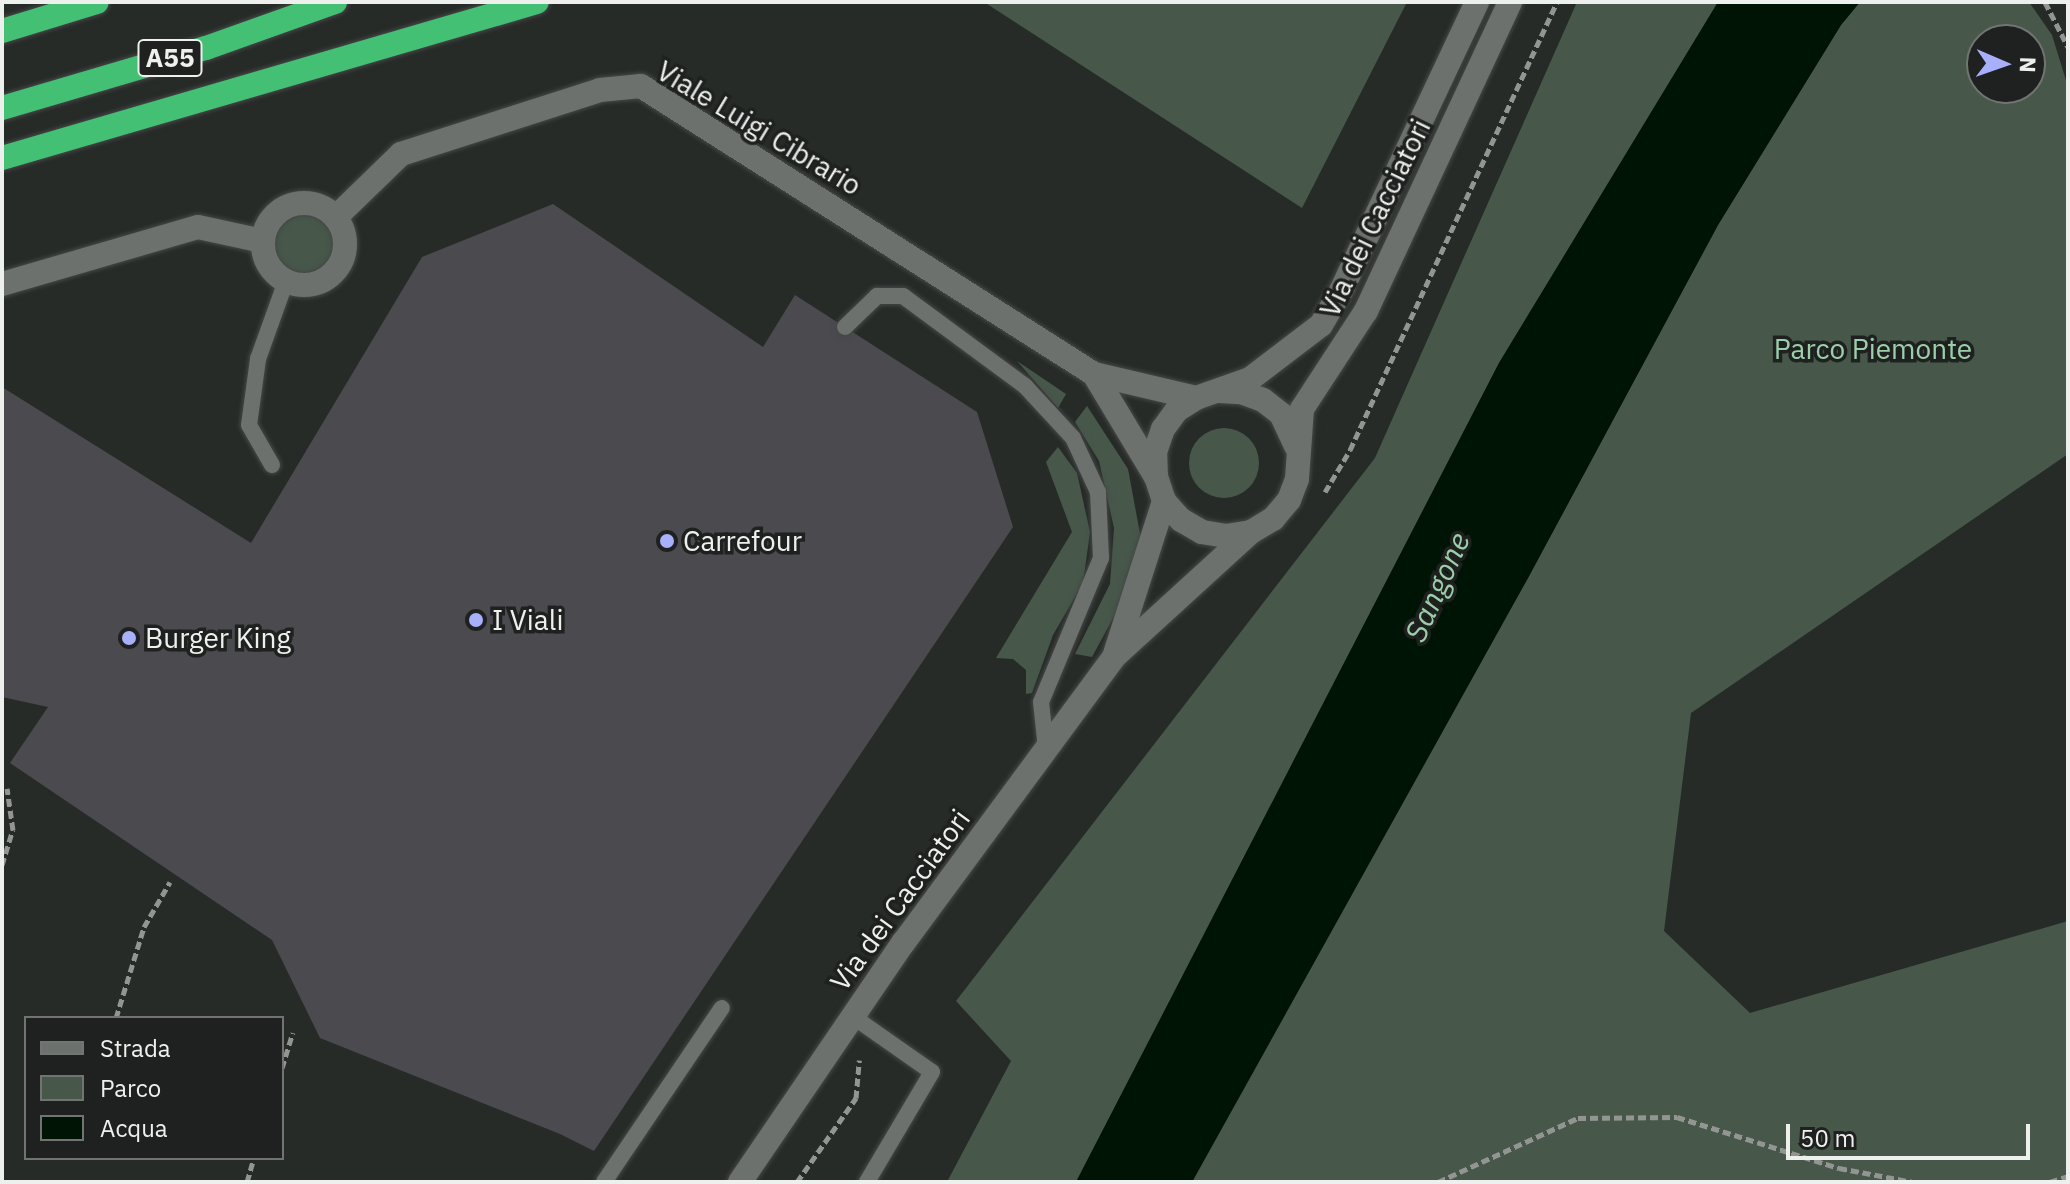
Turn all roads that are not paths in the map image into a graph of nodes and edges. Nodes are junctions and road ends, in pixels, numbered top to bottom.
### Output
1 (97, 2) edge
2 (335, 2) edge
3 (537, 2) edge
4 (1477, 2) edge
5 (1510, 2) edge
6 (2, 31) edge
7 (2, 108) edge
8 (2, 158) edge
9 (336, 217) junction
10 (263, 241) junction
11 (286, 281) junction
12 (2, 284) edge
13 (845, 327) dead end
14 (1094, 374) junction
15 (1207, 394) junction
16 (1299, 456) junction
17 (272, 465) dead end
18 (1156, 477) junction
19 (1164, 501) junction
20 (1251, 532) junction
21 (1114, 657) junction
22 (1046, 749) junction
23 (722, 1008) dead end
24 (858, 1018) junction
25 (604, 1182) edge
26 (740, 1182) edge
27 (867, 1182) edge

1 - 6 highway
2 - 7 highway, A55
3 - 8 highway
4 - 15 street, Via dei Cacciatori
5 - 16 street, Via dei Cacciatori
9 - 10 street
9 - 11 street
9 - 14 street, Viale Luigi Cibrario
10 - 11 street
10 - 12 street
11 - 17 lane
13 - 22 lane
14 - 15 street
14 - 18 street
15 - 16 street
15 - 18 street, Via dei Cacciatori
16 - 20 street, Via dei Cacciatori
18 - 19 street, Via dei Cacciatori
19 - 20 street
19 - 21 street, Via dei Cacciatori
20 - 21 street, Via dei Cacciatori
21 - 22 street, Via dei Cacciatori
22 - 24 street, Via dei Cacciatori
23 - 25 lane
24 - 26 street, Via dei Cacciatori
24 - 27 lane

